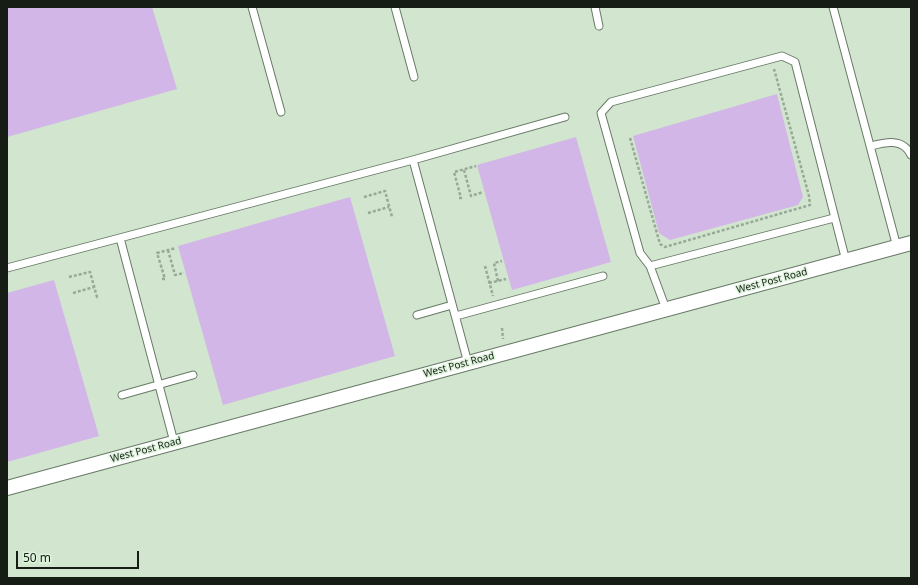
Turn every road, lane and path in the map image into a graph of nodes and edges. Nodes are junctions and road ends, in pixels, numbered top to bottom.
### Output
1 (252, 7) edge
2 (395, 7) edge
3 (596, 7) edge
4 (833, 7) edge
5 (599, 26) dead end
6 (771, 59) junction
7 (414, 77) dead end
8 (281, 112) dead end
9 (565, 117) dead end
10 (630, 138) dead end
11 (871, 146) junction
12 (911, 155) edge
13 (413, 160) junction
14 (476, 166) dead end
15 (464, 170) junction
16 (483, 192) dead end
17 (364, 197) dead end
18 (459, 198) dead end
19 (389, 207) junction
20 (368, 213) dead end
21 (393, 216) dead end
22 (834, 218) junction
23 (120, 238) junction
24 (911, 243) edge
25 (897, 247) junction
26 (176, 248) dead end
27 (168, 250) junction
28 (502, 261) dead end
29 (846, 261) junction
30 (485, 266) dead end
31 (650, 266) junction
32 (7, 268) edge
33 (184, 273) dead end
34 (603, 276) dead end
35 (69, 277) dead end
36 (506, 278) dead end
37 (162, 279) dead end
38 (498, 281) junction
39 (489, 283) junction
40 (94, 287) junction
41 (73, 293) dead end
42 (100, 296) dead end
43 (493, 298) dead end
44 (452, 305) junction
45 (666, 309) junction
46 (417, 315) dead end
47 (456, 316) junction
48 (502, 328) dead end
49 (502, 342) dead end
50 (468, 363) junction
51 (193, 375) dead end
52 (159, 385) junction
53 (122, 394) dead end
54 (174, 442) junction
55 (7, 488) edge

1 - 8 lane
2 - 7 lane
3 - 5 lane
4 - 11 lane
6 - 10 path
6 - 22 lane
6 - 31 lane
9 - 13 lane
11 - 12 lane
11 - 25 lane
13 - 23 lane
13 - 44 lane
14 - 15 path
15 - 16 path
15 - 18 path
17 - 19 path
19 - 20 path
19 - 21 path
22 - 29 lane
22 - 31 lane
23 - 32 lane
23 - 52 lane
24 - 25 street, West Post Road
25 - 29 street, West Post Road
26 - 27 path
27 - 33 path
27 - 37 path
28 - 38 path
29 - 45 street, West Post Road
30 - 39 path
31 - 45 lane
34 - 47 lane
35 - 40 path
36 - 38 path
38 - 39 path
39 - 43 path
40 - 41 path
40 - 42 path
44 - 46 lane
44 - 47 lane
45 - 50 street, West Post Road
47 - 50 lane
48 - 49 path
50 - 54 street, West Post Road
51 - 52 lane
52 - 53 lane
52 - 54 lane
54 - 55 street, West Post Road

